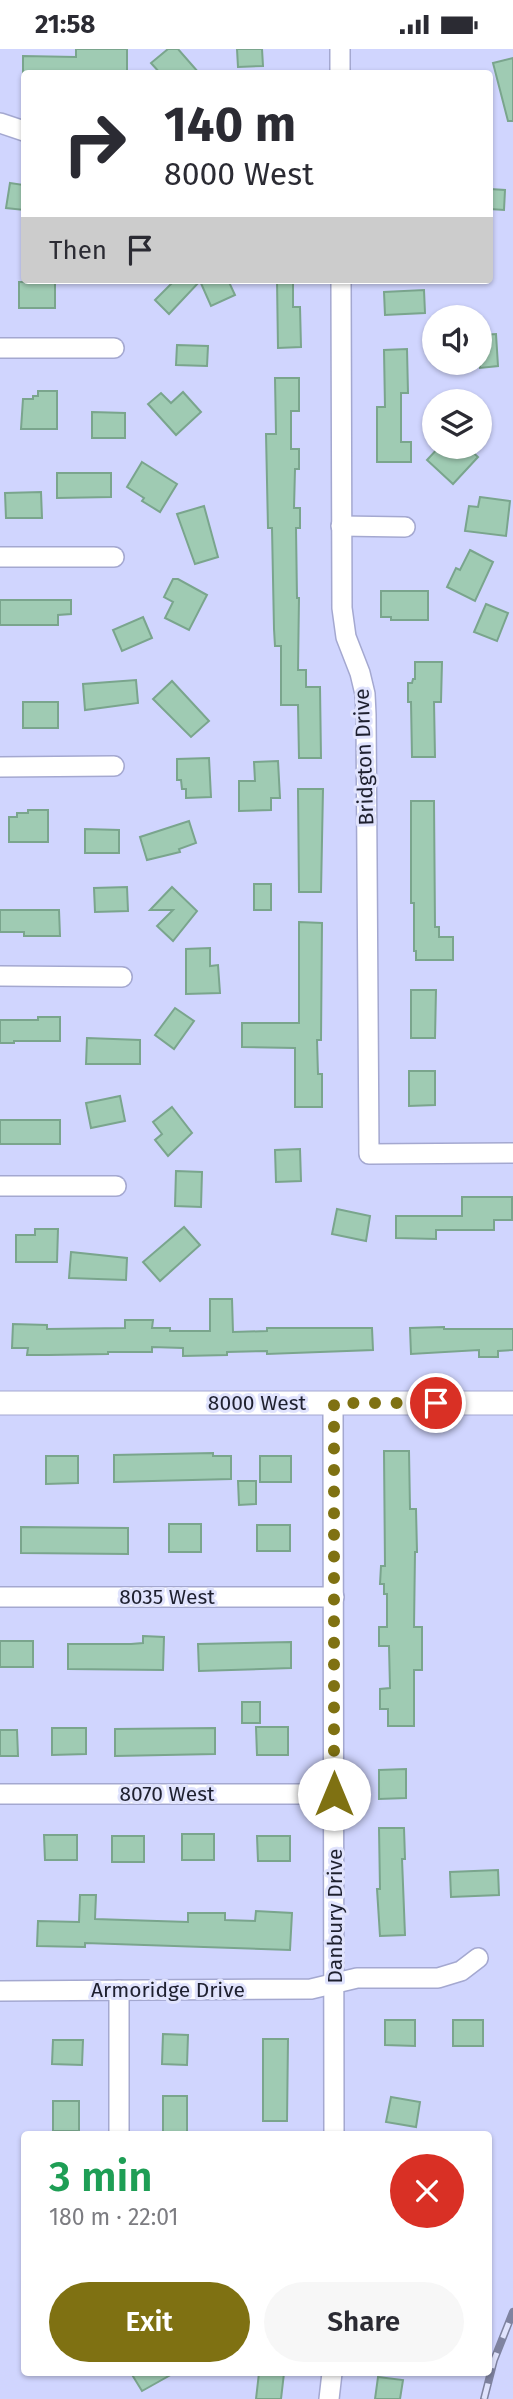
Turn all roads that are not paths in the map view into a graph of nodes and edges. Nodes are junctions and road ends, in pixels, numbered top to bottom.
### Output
1 (340, 49) edge
2 (341, 70) edge
3 (0, 123) edge
4 (21, 130) edge
5 (341, 284) edge
6 (0, 348) edge
7 (114, 348) dead end
8 (341, 526) junction
9 (405, 527) dead end
10 (0, 557) edge
11 (114, 557) dead end
12 (114, 766) dead end
13 (0, 767) edge
14 (0, 976) edge
15 (122, 977) dead end
16 (513, 1153) edge
17 (0, 1186) edge
18 (116, 1187) dead end
19 (0, 1403) edge
20 (334, 1403) junction
21 (513, 1403) edge
22 (0, 1597) edge
23 (334, 1597) junction
24 (0, 1794) edge
25 (334, 1794) junction
26 (478, 1958) dead end
27 (335, 1985) junction
28 (119, 1990) junction
29 (0, 1991) edge
30 (119, 2131) edge
31 (334, 2131) edge
32 (332, 2376) edge
33 (329, 2399) edge

1 - 2 street
3 - 4 street
5 - 8 street, Bridgton Drive
6 - 7 street
8 - 9 street
8 - 16 street, Bridgton Drive
10 - 11 street
12 - 13 street
14 - 15 street
17 - 18 street
19 - 20 street, 8000 West
20 - 21 street, 8000 West
20 - 23 street, Danbury Drive
22 - 23 street, 8035 West
23 - 25 street, Danbury Drive
24 - 25 street, 8070 West
25 - 27 street, Danbury Drive
26 - 27 street, Armoridge Drive
27 - 28 street, Armoridge Drive
27 - 31 street, Danbury Drive
28 - 29 street, Armoridge Drive
28 - 30 street
32 - 33 street

